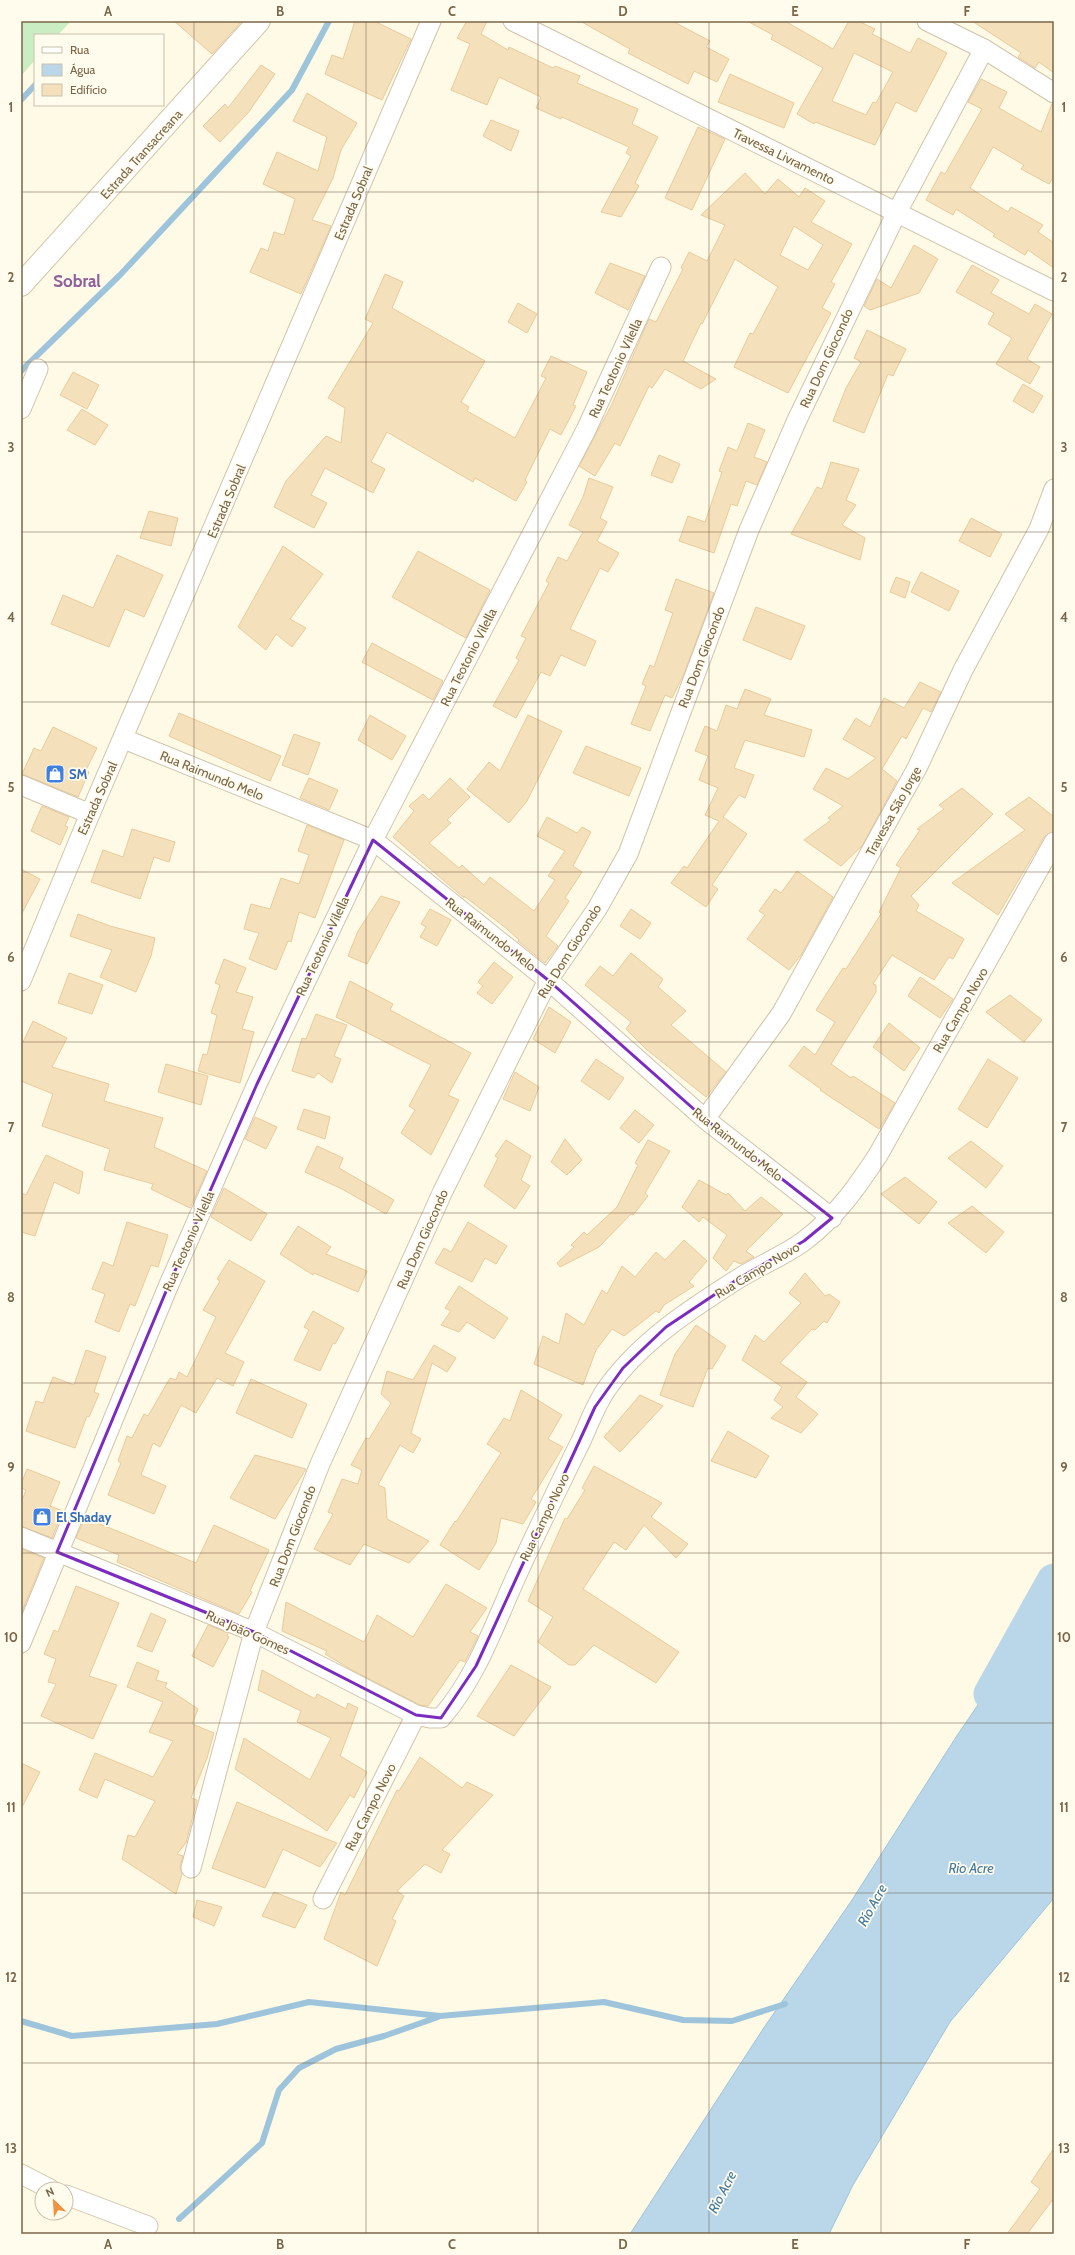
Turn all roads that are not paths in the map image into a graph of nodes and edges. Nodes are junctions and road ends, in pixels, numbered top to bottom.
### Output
1 (259, 21) edge
2 (431, 21) edge
3 (513, 21) edge
4 (927, 21) edge
5 (984, 49) junction
6 (1054, 93) edge
7 (897, 212) junction
8 (662, 266) dead end
9 (21, 285) edge
10 (1054, 292) edge
11 (38, 369) dead end
12 (21, 409) edge
13 (1054, 489) edge
14 (124, 739) junction
15 (21, 785) edge
16 (90, 814) junction
17 (372, 840) junction
18 (1054, 842) edge
19 (548, 980) junction
20 (21, 981) edge
21 (705, 1119) junction
22 (832, 1218) junction
23 (21, 1537) edge
24 (57, 1552) junction
25 (254, 1632) junction
26 (21, 1643) edge
27 (461, 1691) joint
28 (416, 1715) junction
29 (191, 1868) dead end
30 (323, 1899) dead end
31 (21, 2174) edge
32 (35, 2181) edge
33 (74, 2198) edge
34 (148, 2226) dead end

1 - 9 street, Estrada Transacreana
2 - 14 street, Estrada Sobral
3 - 7 street, Travessa Livramento
4 - 5 street
5 - 6 street
5 - 7 street, Rua Dom Giocondo
7 - 10 street, Travessa Livramento
7 - 19 street, Rua Dom Giocondo
8 - 17 street, Rua Teotonio Vilella
11 - 12 street
13 - 21 street, Travessa São Jorge
14 - 16 street, Estrada Sobral
14 - 17 street, Rua Raimundo Melo
15 - 16 street
16 - 20 street, Estrada Sobral
17 - 19 street, Rua Raimundo Melo
17 - 24 street, Rua Teotonio Vilella
18 - 22 street, Rua Campo Novo
19 - 21 street, Rua Raimundo Melo
19 - 25 street, Rua Dom Giocondo
21 - 22 street, Rua Raimundo Melo
22 - 27 street, Rua Campo Novo
23 - 24 street, Rua João Gomes
24 - 25 street, Rua João Gomes
24 - 26 street, Rua Teotonio Vilella
25 - 28 street, Rua João Gomes
25 - 29 street, Rua Dom Giocondo
27 - 28 street, Rua João Gomes
28 - 30 street, Rua Campo Novo
31 - 32 street
33 - 34 street

